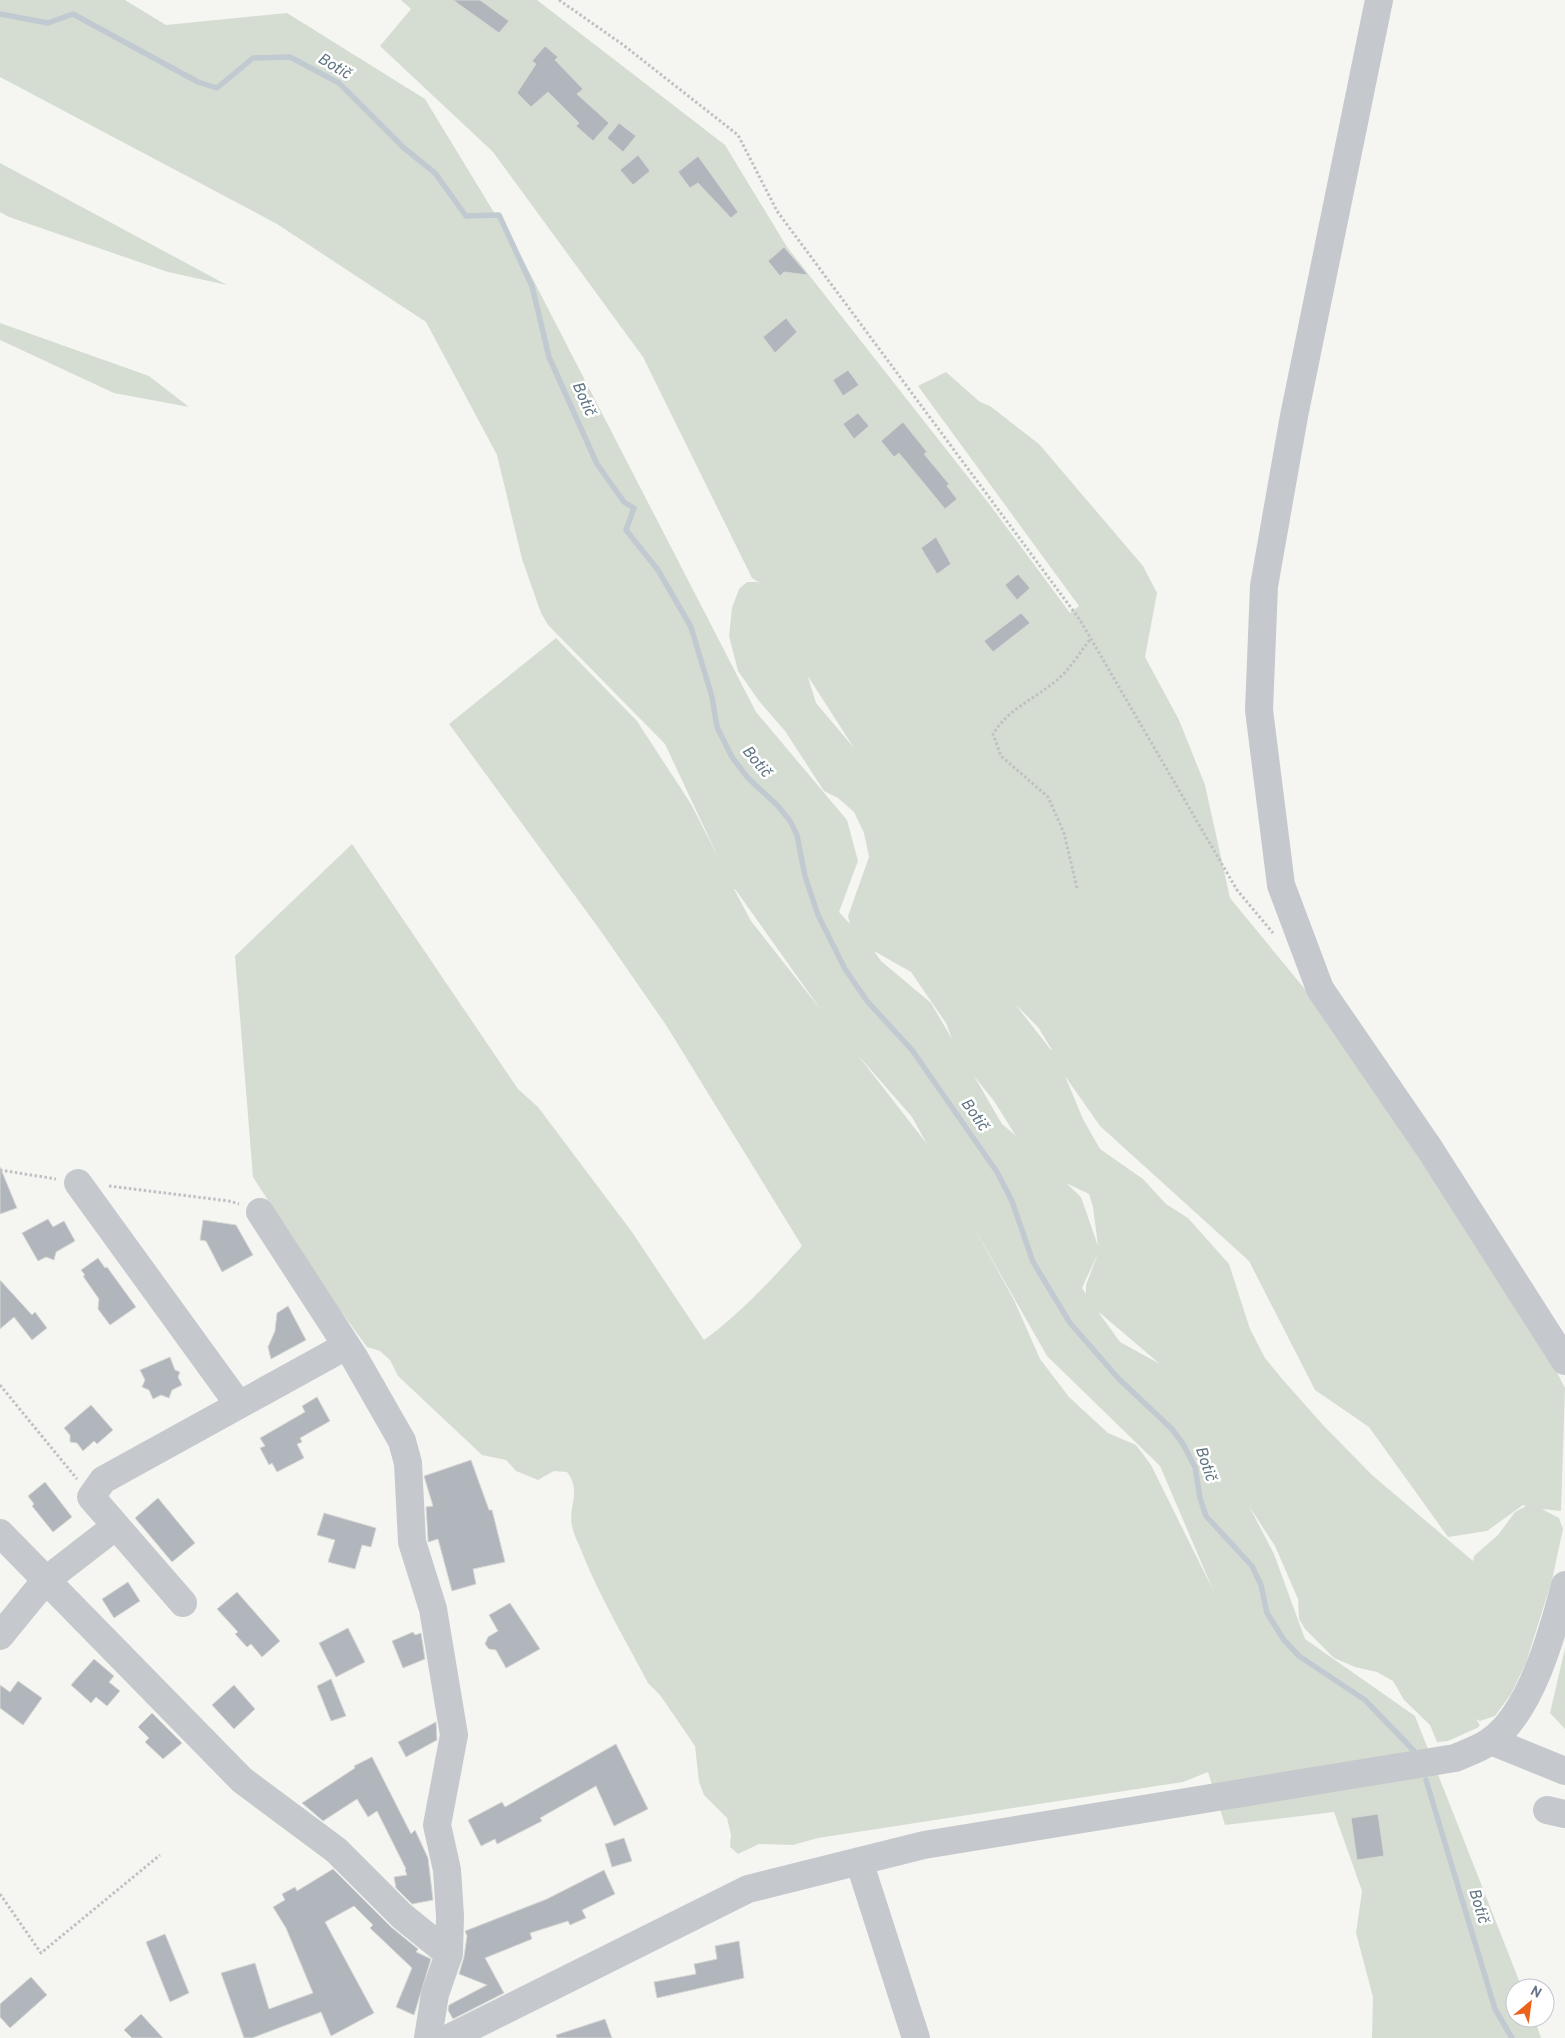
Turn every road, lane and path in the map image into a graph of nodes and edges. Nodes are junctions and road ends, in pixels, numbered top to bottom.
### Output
1 (558, 0) edge
2 (1379, 0) edge
3 (1091, 638) junction
4 (1077, 888) dead end
5 (1276, 936) dead end
6 (0, 1170) edge
7 (78, 1183) junction
8 (260, 1212) joint
9 (346, 1346) junction
10 (1565, 1362) edge
11 (0, 1385) edge
12 (239, 1405) junction
13 (91, 1497) junction
14 (116, 1526) junction
15 (0, 1533) edge
16 (44, 1580) junction
17 (1565, 1585) edge
18 (182, 1603) dead end
19 (0, 1636) edge
20 (1491, 1741) junction
21 (1565, 1771) edge
22 (160, 1855) dead end
23 (859, 1861) junction
24 (0, 1894) edge
25 (449, 1954) junction
26 (428, 2038) edge
27 (449, 2038) edge
28 (916, 2038) edge

1 - 3 path
2 - 10 street
3 - 4 path
3 - 5 path
6 - 7 path
7 - 8 path
7 - 12 street
8 - 9 street
9 - 12 street
9 - 25 street
11 - 13 path
12 - 13 street
13 - 14 street
14 - 16 street
14 - 18 street
15 - 16 street
16 - 19 street
16 - 25 street
17 - 20 street
20 - 21 street
20 - 23 street
22 - 24 path
23 - 27 street
23 - 28 street
25 - 26 street

